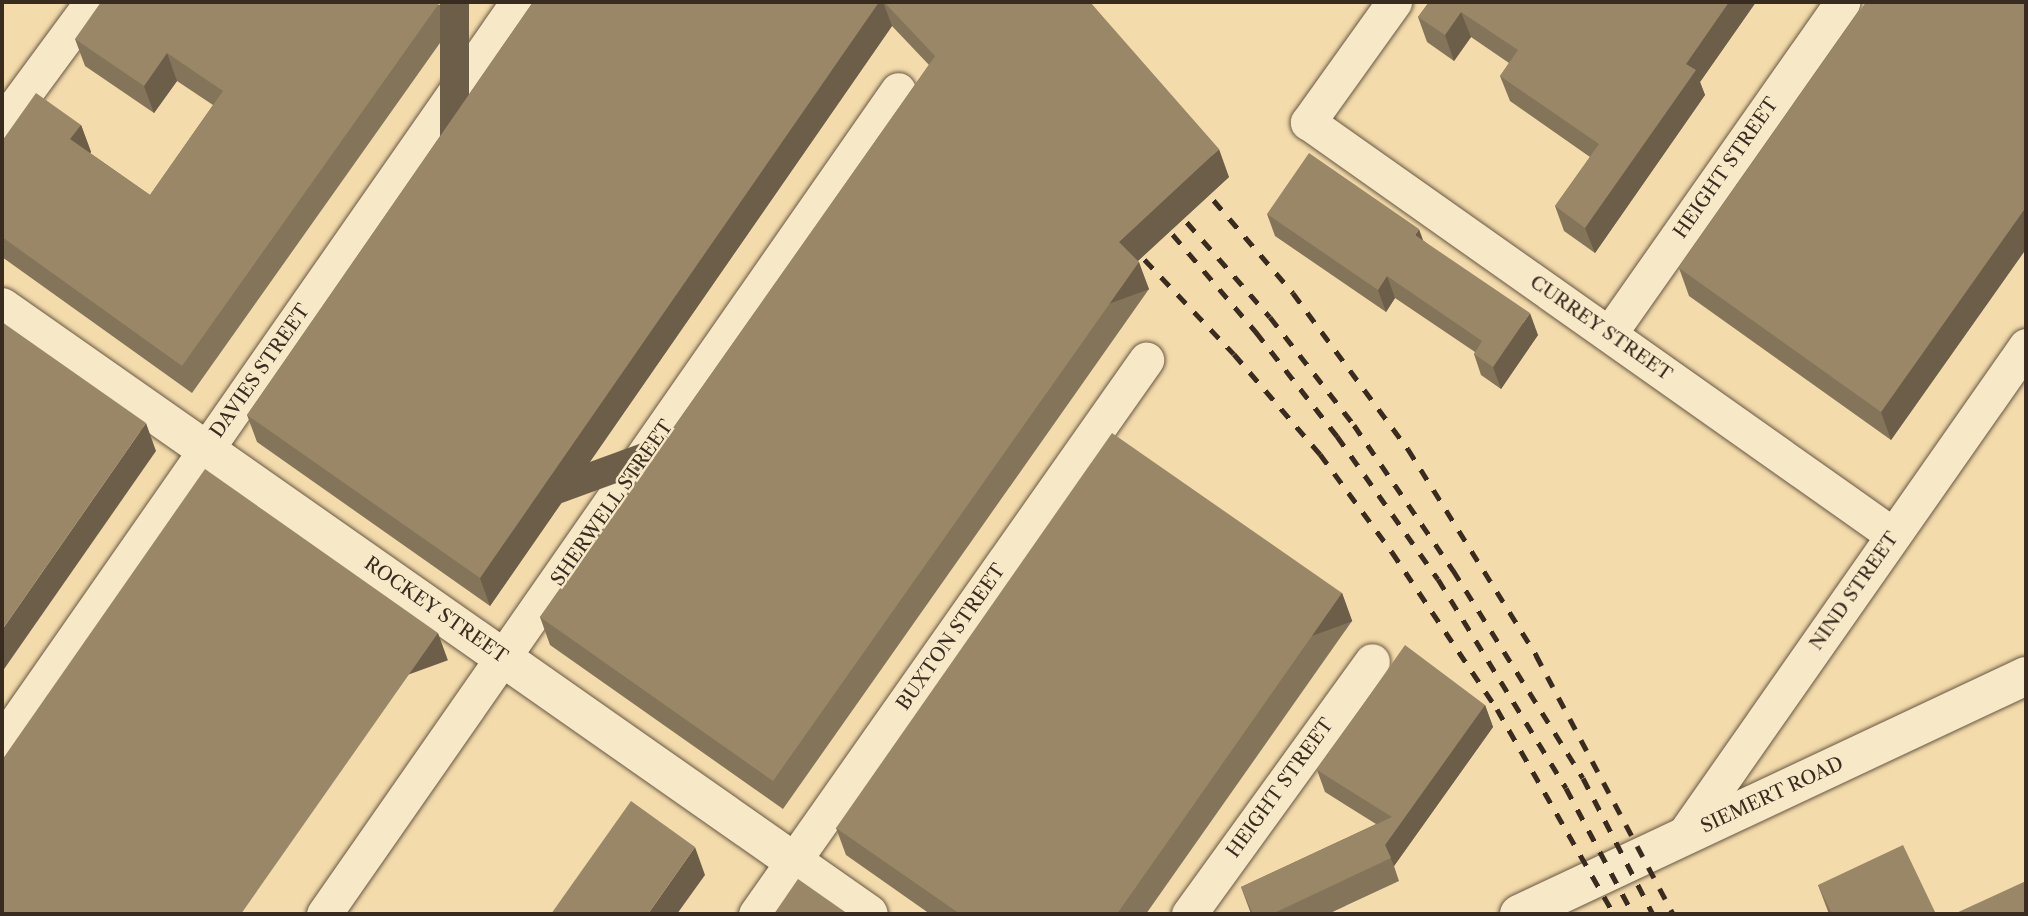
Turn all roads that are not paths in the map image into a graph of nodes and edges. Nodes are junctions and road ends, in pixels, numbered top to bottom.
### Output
1 (92, 2) edge
2 (518, 2) edge
3 (1394, 2) edge
4 (1842, 2) edge
5 (898, 90) dead end
6 (2, 124) edge
7 (2, 307) edge
8 (1609, 334) junction
9 (2026, 346) edge
10 (1146, 360) dead end
11 (205, 449) junction
12 (1893, 535) junction
13 (504, 658) junction
14 (1372, 661) dead end
15 (2026, 676) edge
16 (2, 742) edge
17 (1683, 836) junction
18 (794, 861) junction
19 (324, 914) edge
20 (756, 914) edge
21 (869, 914) edge
22 (1189, 914) edge
23 (1518, 914) edge

1 - 6 street
2 - 11 street, DAVIES STREET
3 - 8 street, CURREY STREET
4 - 8 street, HEIGHT STREET
5 - 13 street, SHERWELL STREET
7 - 11 street, ROCKEY STREET
8 - 12 street, CURREY STREET
9 - 12 street, NIND STREET
10 - 18 street, BUXTON STREET
11 - 13 street, ROCKEY STREET
11 - 16 street, DAVIES STREET
12 - 17 street, NIND STREET
13 - 18 street, ROCKEY STREET
13 - 19 street, SHERWELL STREET
14 - 22 street, HEIGHT STREET
15 - 17 street, SIEMERT ROAD
17 - 23 street, SIEMERT ROAD
18 - 20 street, BUXTON STREET
18 - 21 street, ROCKEY STREET

